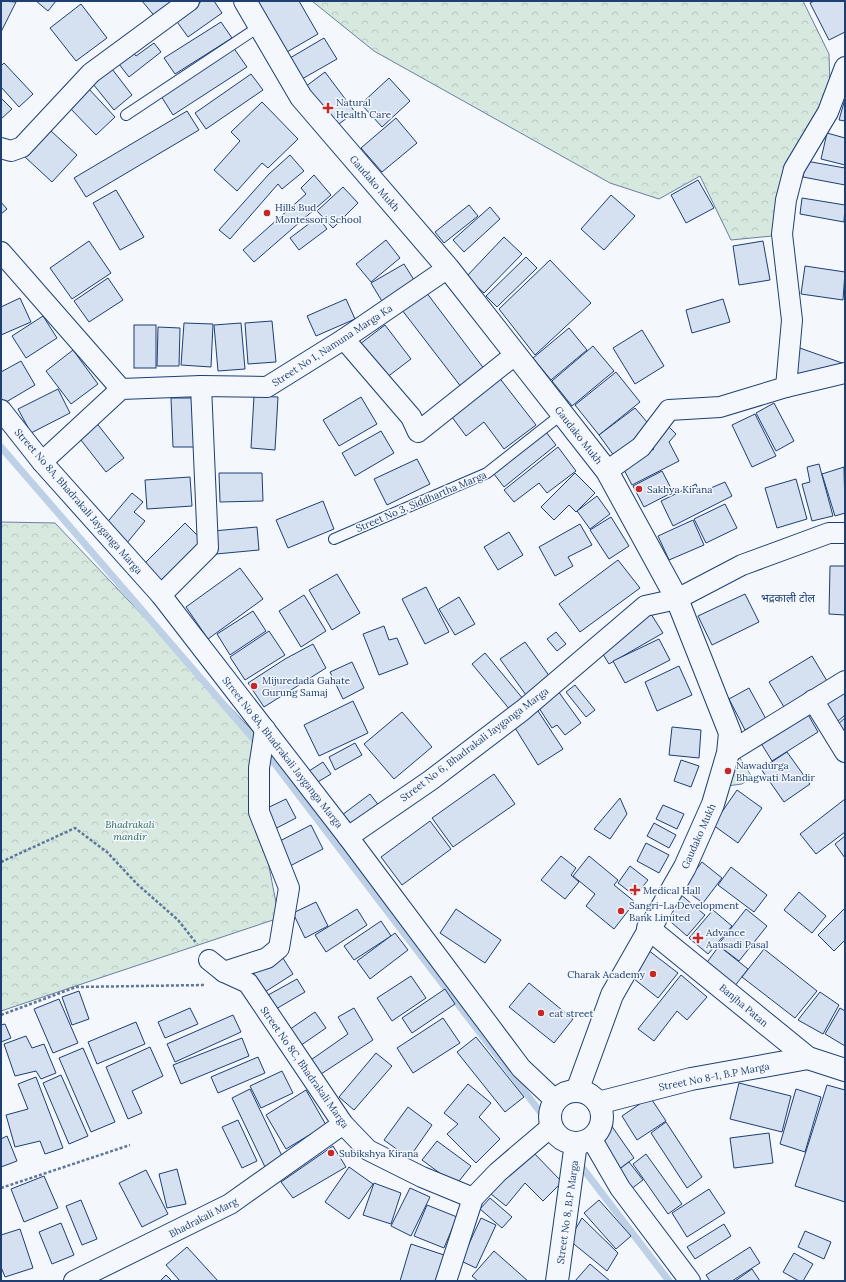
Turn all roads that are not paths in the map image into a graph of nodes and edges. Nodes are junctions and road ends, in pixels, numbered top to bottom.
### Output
1 (189, 1) edge
2 (246, 1) edge
3 (260, 26) junction
4 (845, 67) edge
5 (126, 115) dead end
6 (1, 148) edge
7 (1, 252) edge
8 (448, 268) junction
9 (344, 339) junction
10 (516, 354) junction
11 (845, 373) edge
12 (201, 386) junction
13 (786, 387) junction
14 (121, 389) junction
15 (1, 410) edge
16 (562, 414) junction
17 (42, 462) junction
18 (607, 471) junction
19 (845, 533) edge
20 (334, 539) dead end
21 (161, 595) junction
22 (677, 598) junction
23 (845, 681) edge
24 (813, 700) junction
25 (265, 729) junction
26 (728, 752) junction
27 (845, 752) edge
28 (348, 837) junction
29 (648, 928) junction
30 (808, 1058) junction
31 (845, 1070) edge
32 (577, 1091) junction
33 (556, 1101) junction
34 (598, 1103) junction
35 (343, 1124) junction
36 (552, 1126) junction
37 (583, 1141) junction
38 (473, 1198) junction
39 (74, 1281) edge
40 (446, 1281) edge
41 (557, 1281) edge
42 (690, 1281) edge

1 - 6 street
2 - 3 main road, Gaudako Mukh
3 - 5 lane
3 - 8 main road, Gaudako Mukh
4 - 13 street
7 - 14 street
8 - 9 street, Street No 1, Namuna Marga Ka
8 - 10 main road, Gaudako Mukh
9 - 10 street
9 - 12 street, Street No 1, Namuna Marga Ka
10 - 16 main road, Gaudako Mukh
11 - 13 street
12 - 14 street, Street No 1, Namuna Marga Ka
12 - 21 street
13 - 18 street
14 - 17 street
15 - 17 street, Street No 8A, Bhadrakali Jayganga Marga
16 - 18 main road, Gaudako Mukh
16 - 20 lane, Street No 3, Siddhartha Marga
17 - 21 street, Street No 8A, Bhadrakali Jayganga Marga
18 - 22 main road, Gaudako Mukh
19 - 22 street, Street No 6, Bhadrakali Jayganga Marga
21 - 25 street, Street No 8A, Bhadrakali Jayganga Marga
22 - 26 main road, Gaudako Mukh
22 - 28 street, Street No 6, Bhadrakali Jayganga Marga
23 - 24 street
24 - 26 street
24 - 27 street
25 - 28 street, Street No 8A, Bhadrakali Jayganga Marga
25 - 35 street, Street No 8C, Bhadrakali Marga
26 - 29 main road, Gaudako Mukh
28 - 33 street, Street No 8A, Bhadrakali Jayganga Marga
29 - 30 main road, Banjha Patan
29 - 32 main road
30 - 31 main road, Banjha Patan
30 - 34 main road, Street No 8-1, B.P Marga
32 - 33 main road
32 - 34 main road
33 - 36 main road
34 - 37 main road
35 - 38 street, Street No 8C, Bhadrakali Marga
35 - 39 street, Bhadrakali Marg
36 - 37 main road
36 - 38 street
37 - 41 main road, Street No 8, B.P Marga
37 - 42 street
38 - 40 street

